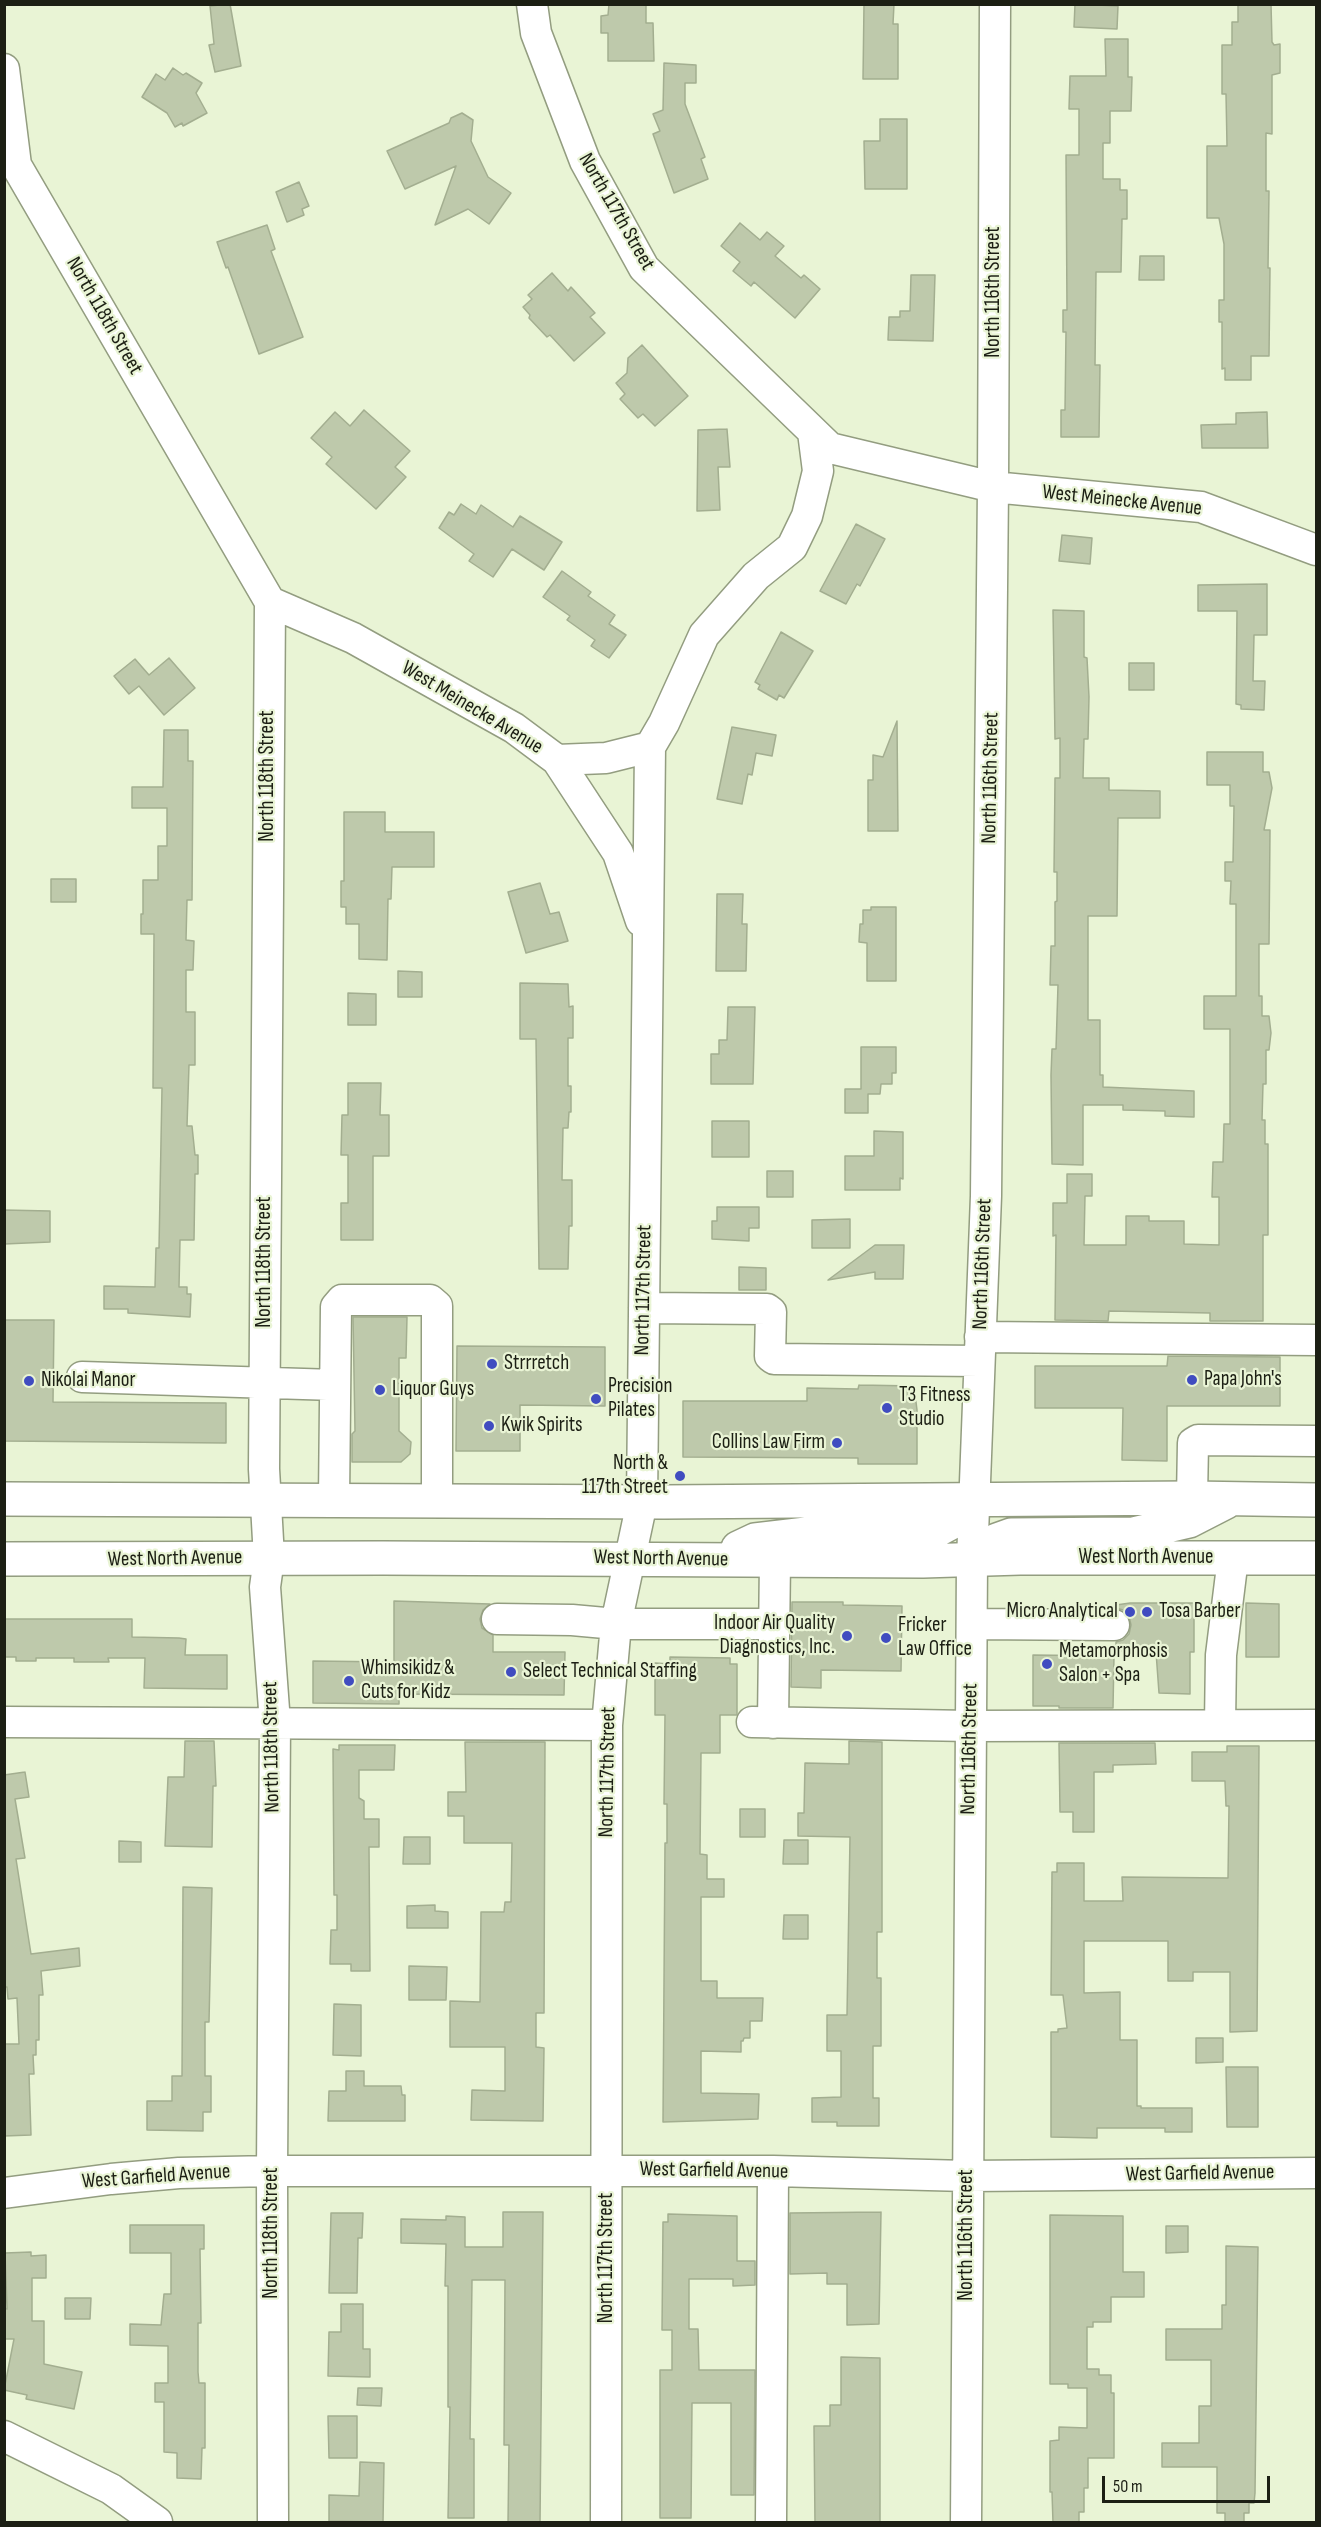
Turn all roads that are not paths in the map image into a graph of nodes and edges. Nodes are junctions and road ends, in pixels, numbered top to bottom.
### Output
1 (532, 4) edge
2 (995, 4) edge
3 (4, 69) edge
4 (16, 165) junction
5 (4, 195) edge
6 (813, 432) junction
7 (993, 487) junction
8 (1317, 550) edge
9 (270, 602) junction
10 (650, 747) junction
11 (557, 760) junction
12 (647, 938) junction
13 (644, 1308) junction
14 (1317, 1340) edge
15 (980, 1349) junction
16 (82, 1377) dead end
17 (264, 1384) junction
18 (335, 1385) junction
19 (1317, 1441) edge
20 (1192, 1498) junction
21 (4, 1499) edge
22 (1232, 1499) junction
23 (265, 1500) junction
24 (334, 1500) junction
25 (1317, 1500) edge
26 (437, 1501) junction
27 (974, 1501) junction
28 (642, 1502) junction
29 (270, 1558) junction
30 (630, 1558) junction
31 (1233, 1558) junction
32 (1317, 1558) edge
33 (4, 1559) edge
34 (706, 1560) junction
35 (774, 1560) junction
36 (972, 1560) junction
37 (497, 1619) dead end
38 (616, 1624) junction
39 (773, 1624) junction
40 (972, 1624) junction
41 (1114, 1624) dead end
42 (4, 1722) edge
43 (274, 1723) junction
44 (1220, 1724) junction
45 (607, 1725) junction
46 (1317, 1725) edge
47 (970, 1726) junction
48 (607, 2170) junction
49 (272, 2171) junction
50 (773, 2171) junction
51 (1317, 2173) edge
52 (967, 2176) junction
53 (4, 2193) edge
54 (4, 2436) edge
55 (157, 2523) edge
56 (273, 2523) edge
57 (606, 2523) edge
58 (771, 2523) edge
59 (966, 2523) edge

1 - 6 street, North 117th Street
2 - 7 street, North 116th Street
3 - 4 street, North 118th Street
4 - 5 street
4 - 9 street, North 118th Street
6 - 7 street, North 117th Street
6 - 10 street
7 - 8 street, West Meinecke Avenue
7 - 15 street, North 116th Street
9 - 11 street, West Meinecke Avenue
9 - 17 street, North 118th Street
10 - 11 street
10 - 12 street, North 117th Street
11 - 12 street, West Meinecke Avenue
12 - 13 street, North 117th Street
13 - 15 street
13 - 28 street, North 117th Street
14 - 15 street
15 - 27 street, North 116th Street
16 - 17 street
17 - 18 street
17 - 23 street, North 118th Street
18 - 24 street
18 - 26 street
19 - 20 street
20 - 22 main road
20 - 27 main road
21 - 23 main road
22 - 25 main road
22 - 36 main road
23 - 24 main road
23 - 29 street, North 118th Street
24 - 26 main road
26 - 28 main road
27 - 28 main road
27 - 34 main road
27 - 36 street, North 116th Street
28 - 30 street, North 117th Street
29 - 30 main road, West North Avenue
29 - 33 main road, West North Avenue
29 - 43 street, North 118th Street
30 - 34 main road, West North Avenue
30 - 38 street, North 117th Street
31 - 32 main road, West North Avenue
31 - 36 main road, West North Avenue
31 - 44 street
34 - 35 main road, West North Avenue
35 - 36 main road, West North Avenue
35 - 39 street
36 - 40 street, North 116th Street
37 - 38 street
38 - 39 street
38 - 45 street, North 117th Street
39 - 47 street
40 - 41 street
40 - 47 street, North 116th Street
42 - 43 street
43 - 45 street
43 - 49 street, North 118th Street
44 - 46 street
44 - 47 street
45 - 48 street, North 117th Street
47 - 52 street, North 116th Street
48 - 49 street, West Garfield Avenue
48 - 50 street, West Garfield Avenue
48 - 57 street, North 117th Street
49 - 53 street, West Garfield Avenue
49 - 56 street, North 118th Street
50 - 52 street, West Garfield Avenue
50 - 58 street
51 - 52 street, West Garfield Avenue
52 - 59 street, North 116th Street
54 - 55 street

